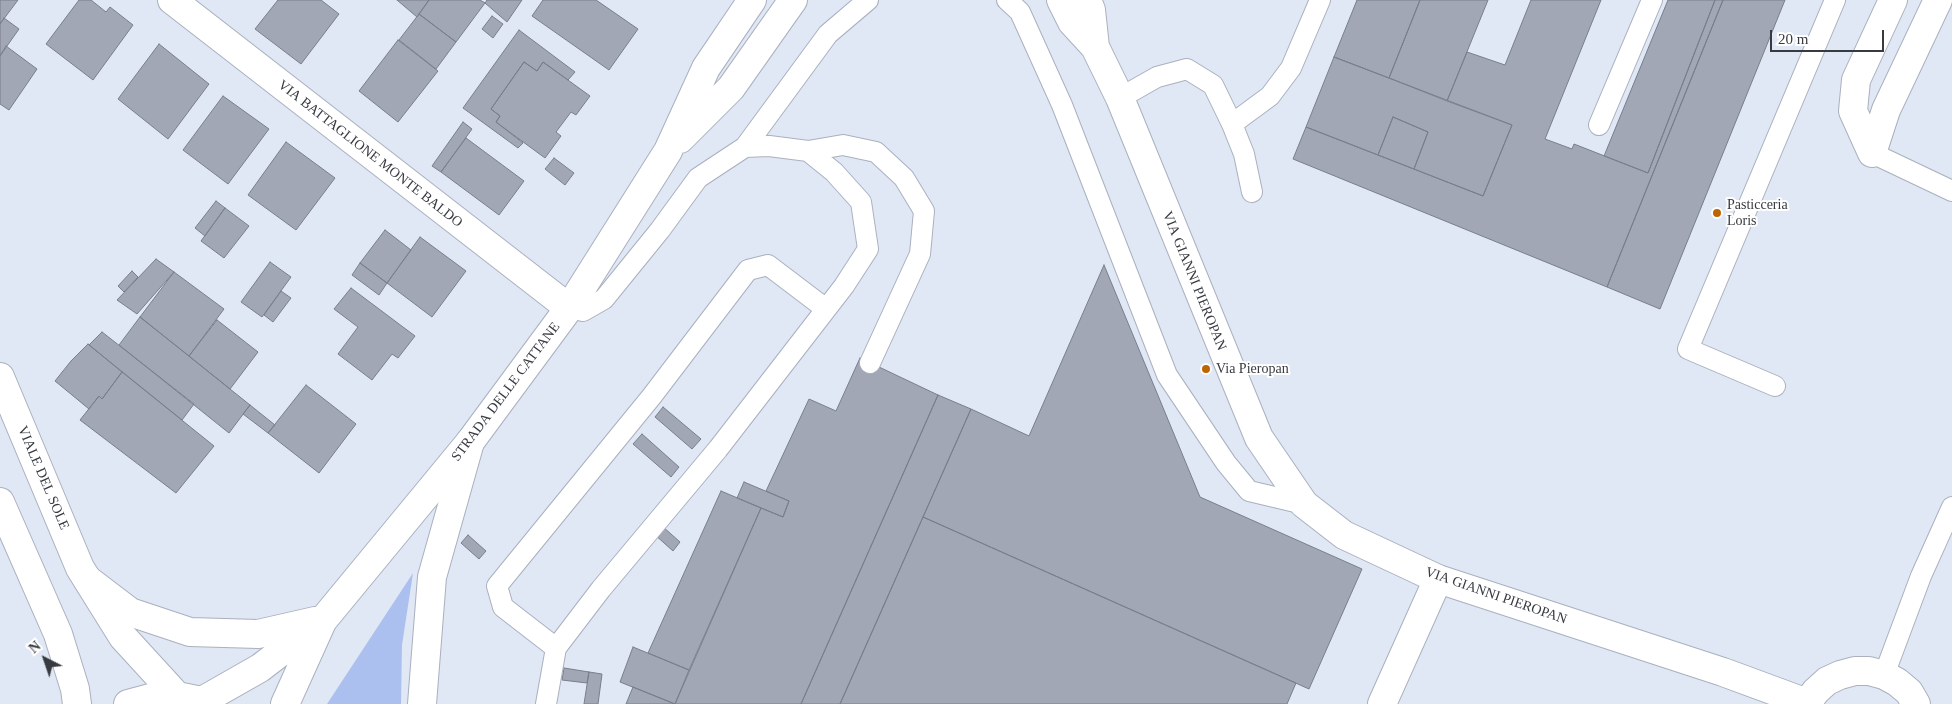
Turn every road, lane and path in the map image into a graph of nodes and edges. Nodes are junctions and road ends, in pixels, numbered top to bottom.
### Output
1 (172, 0) edge
2 (752, 0) edge
3 (793, 0) edge
4 (868, 0) edge
5 (1007, 0) edge
6 (1061, 0) edge
7 (1087, 0) edge
8 (1320, 0) edge
9 (1652, 0) edge
10 (1835, 0) edge
11 (1893, 0) edge
12 (1938, 0) edge
13 (1095, 47) junction
14 (1120, 98) junction
15 (1232, 124) junction
16 (1599, 125) dead end
17 (744, 147) junction
18 (668, 151) junction
19 (808, 151) junction
20 (1872, 152) junction
21 (1952, 191) edge
22 (1252, 192) dead end
23 (569, 308) junction
24 (826, 309) junction
25 (870, 363) dead end
26 (0, 377) edge
27 (1775, 386) dead end
28 (470, 442) junction
29 (0, 502) edge
30 (1304, 504) junction
31 (1952, 507) edge
32 (87, 579) junction
33 (1438, 579) junction
34 (324, 619) junction
35 (556, 648) junction
36 (1884, 675) junction
37 (195, 700) edge
38 (76, 704) edge
39 (128, 704) edge
40 (285, 704) edge
41 (422, 704) edge
42 (546, 704) edge
43 (1382, 704) edge
44 (1806, 704) edge
45 (1916, 704) edge

1 - 23 street, VIA BATTAGLIONE MONTE BALDO
2 - 18 street, STRADA DELLE CATTANE
3 - 18 street, STRADA DELLE CATTANE
4 - 17 lane
5 - 30 lane
6 - 13 street, VIA GIANNI PIEROPAN
7 - 13 street, VIA GIANNI PIEROPAN
8 - 15 lane
9 - 16 lane
10 - 27 lane
11 - 20 street
12 - 20 street
13 - 14 street, VIA GIANNI PIEROPAN
14 - 15 lane
14 - 30 street, VIA GIANNI PIEROPAN
15 - 22 lane
17 - 19 lane
17 - 23 lane
18 - 23 street, STRADA DELLE CATTANE
19 - 24 lane
19 - 25 lane
20 - 21 lane
23 - 28 street, STRADA DELLE CATTANE
24 - 35 lane
24 - 35 lane
26 - 32 street, VIALE DEL SOLE
28 - 34 street, STRADA DELLE CATTANE
28 - 41 street
29 - 38 street
30 - 33 street, VIA GIANNI PIEROPAN
31 - 36 lane
32 - 34 street
32 - 37 street
33 - 43 street
33 - 44 street, VIA GIANNI PIEROPAN
34 - 37 street, STRADA DELLE CATTANE
34 - 40 street, STRADA DELLE CATTANE
35 - 42 lane
36 - 44 street
36 - 45 street
37 - 39 street

